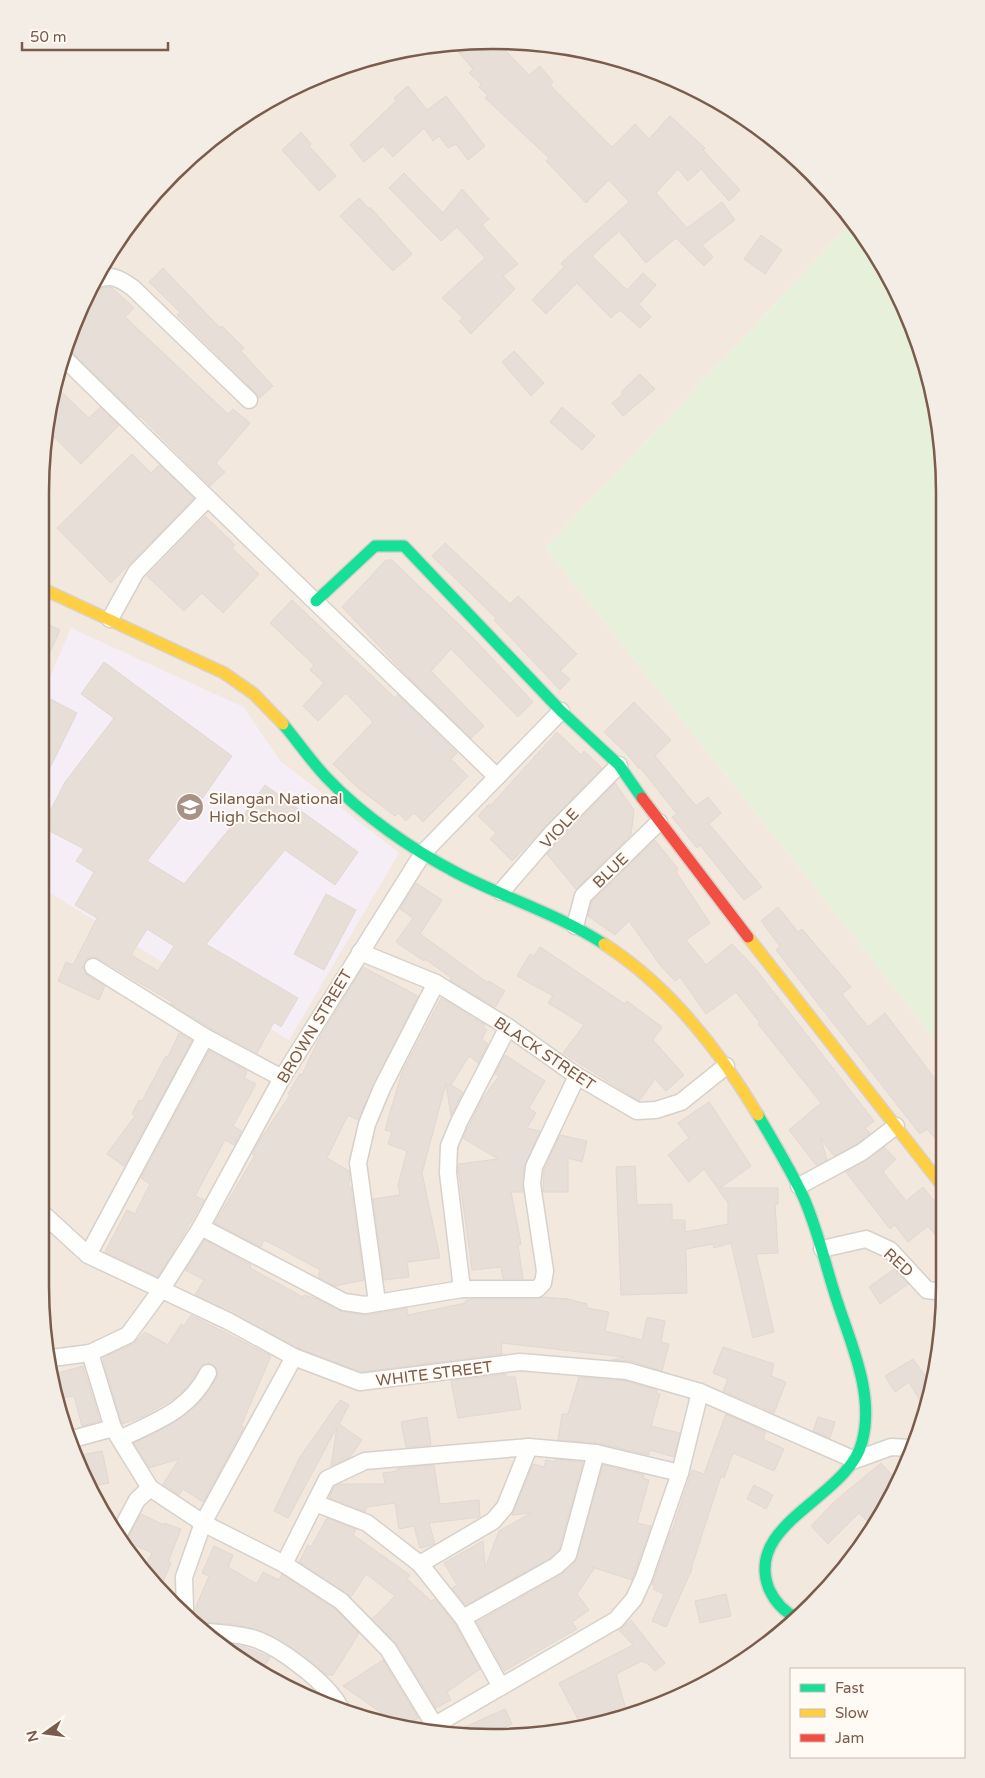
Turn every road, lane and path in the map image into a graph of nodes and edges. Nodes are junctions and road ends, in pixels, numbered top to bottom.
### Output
1 (105, 276) edge
2 (68, 362) edge
3 (249, 400) dead end
4 (207, 499) junction
5 (49, 592) edge
6 (316, 601) junction
7 (110, 619) junction
8 (561, 711) junction
9 (619, 765) junction
10 (497, 777) junction
11 (659, 822) junction
12 (423, 853) junction
13 (500, 892) junction
14 (575, 926) junction
15 (360, 952) junction
16 (93, 967) dead end
17 (436, 983) junction
18 (508, 1027) junction
19 (205, 1037) junction
20 (726, 1066) junction
21 (577, 1076) junction
22 (282, 1078) junction
23 (896, 1126) junction
24 (936, 1178) edge
25 (799, 1186) junction
26 (49, 1219) edge
27 (200, 1227) junction
28 (822, 1249) junction
29 (88, 1255) junction
30 (462, 1289) junction
31 (162, 1290) junction
32 (936, 1291) edge
33 (377, 1302) junction
34 (90, 1353) junction
35 (294, 1357) junction
36 (55, 1358) edge
37 (208, 1373) dead end
38 (700, 1392) junction
39 (117, 1433) junction
40 (76, 1439) edge
41 (528, 1447) junction
42 (905, 1448) edge
43 (596, 1453) junction
44 (855, 1460) junction
45 (680, 1473) junction
46 (150, 1488) junction
47 (316, 1503) junction
48 (204, 1523) junction
49 (122, 1529) edge
50 (284, 1564) junction
51 (420, 1564) junction
52 (185, 1605) edge
53 (789, 1615) edge
54 (463, 1618) junction
55 (216, 1633) edge
56 (501, 1687) junction
57 (336, 1700) edge
58 (432, 1725) edge
59 (436, 1725) edge

1 - 3 street
2 - 4 street
4 - 6 street
4 - 7 street
5 - 7 street
6 - 8 street
6 - 10 street
7 - 12 street
8 - 9 street
8 - 10 street, BROWN STREET
9 - 11 street
9 - 13 street, VIOLE
10 - 12 street, BROWN STREET
11 - 14 street, BLUE
11 - 23 street
12 - 13 street
12 - 15 street, BROWN STREET
13 - 14 street
14 - 20 street
15 - 17 street, BLACK STREET
15 - 22 street, BROWN STREET
16 - 19 street
17 - 18 street, BLACK STREET
17 - 33 street
18 - 21 street, BLACK STREET
18 - 30 street
19 - 22 street
19 - 29 street
20 - 21 street, BLACK STREET
20 - 25 street
21 - 30 street
22 - 27 street, BROWN STREET
23 - 24 street
23 - 25 street
25 - 28 street
26 - 29 street, WHITE STREET
27 - 31 street, BROWN STREET
27 - 33 street
28 - 32 street, RED
28 - 44 street
29 - 31 street, WHITE STREET
30 - 33 street
31 - 34 street, BROWN STREET
31 - 35 street, WHITE STREET
34 - 36 street, BROWN STREET
34 - 39 street
35 - 38 street, WHITE STREET
35 - 48 street
37 - 39 street
38 - 44 street, WHITE STREET
38 - 45 street
39 - 40 street
39 - 46 street
41 - 43 street
41 - 47 street
41 - 51 street
42 - 44 street
43 - 45 street
43 - 54 street
44 - 53 street
45 - 56 street
46 - 48 street
46 - 49 street
47 - 50 street
47 - 51 street
48 - 50 street
48 - 52 street
50 - 58 street
51 - 54 street
54 - 56 street
55 - 57 street
56 - 59 street

